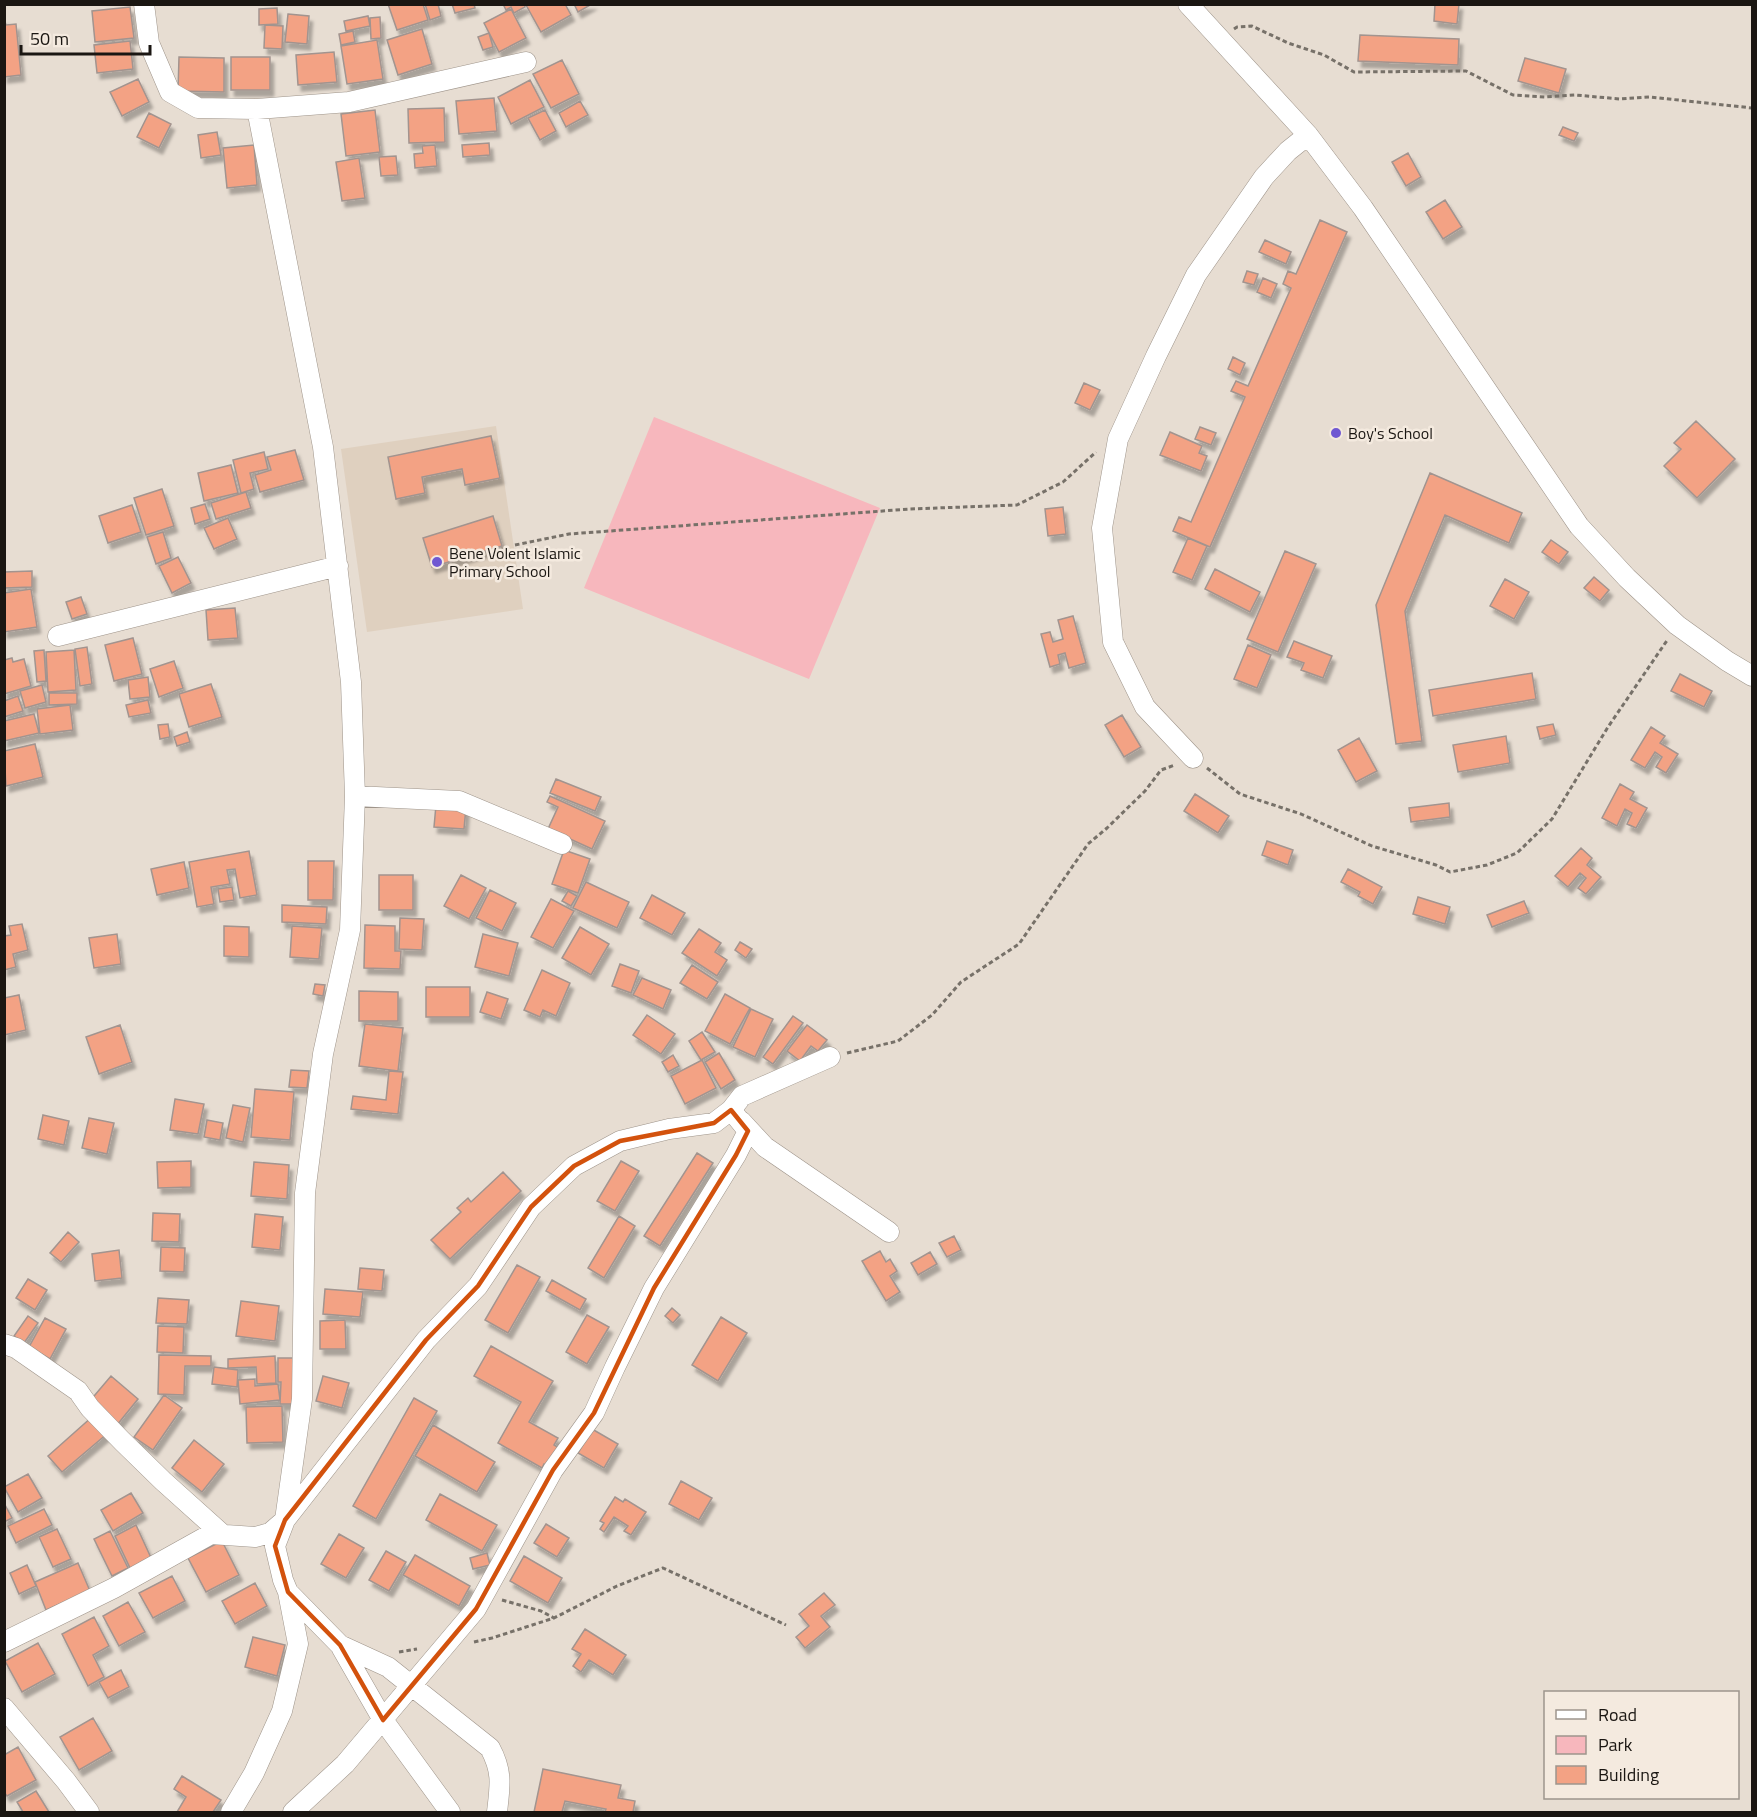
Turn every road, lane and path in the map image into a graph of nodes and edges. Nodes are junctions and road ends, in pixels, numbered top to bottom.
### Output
1 (144, 4) edge
2 (1188, 4) edge
3 (1221, 40) junction
4 (526, 62) dead end
5 (1752, 108) edge
6 (257, 109) junction
7 (1308, 135) junction
8 (1118, 439) junction
9 (515, 545) dead end
10 (338, 566) junction
11 (1677, 625) junction
12 (58, 636) dead end
13 (1752, 676) edge
14 (1193, 758) junction
15 (355, 796) junction
16 (562, 844) dead end
17 (830, 1058) joint
18 (731, 1110) junction
19 (889, 1232) dead end
20 (4, 1344) edge
21 (285, 1520) junction
22 (222, 1534) junction
23 (288, 1592) junction
24 (483, 1596) junction
25 (554, 1618) junction
26 (786, 1624) dead end
27 (4, 1642) edge
28 (473, 1642) dead end
29 (340, 1645) junction
30 (445, 1647) junction
31 (365, 1657) junction
32 (412, 1686) junction
33 (4, 1708) edge
34 (383, 1720) junction
35 (89, 1812) edge
36 (231, 1812) edge
37 (293, 1812) edge
38 (450, 1812) edge
39 (497, 1812) edge

1 - 6 street
2 - 3 street
3 - 5 path
3 - 7 street
4 - 6 street
6 - 10 street
7 - 8 street
7 - 11 street
8 - 9 path
8 - 14 street
10 - 12 street
10 - 15 street
11 - 13 street
11 - 14 path
14 - 17 path
15 - 16 street
15 - 21 street
17 - 18 street
18 - 19 street
18 - 21 street
18 - 24 street
20 - 22 street
21 - 22 street
21 - 23 street
22 - 27 street
23 - 29 street
23 - 36 street
24 - 25 path
24 - 30 street
25 - 26 path
25 - 28 path
29 - 31 street
29 - 34 street
30 - 31 path
30 - 32 street
31 - 32 street
32 - 34 street
32 - 39 street
33 - 35 street
34 - 37 street
34 - 38 street

